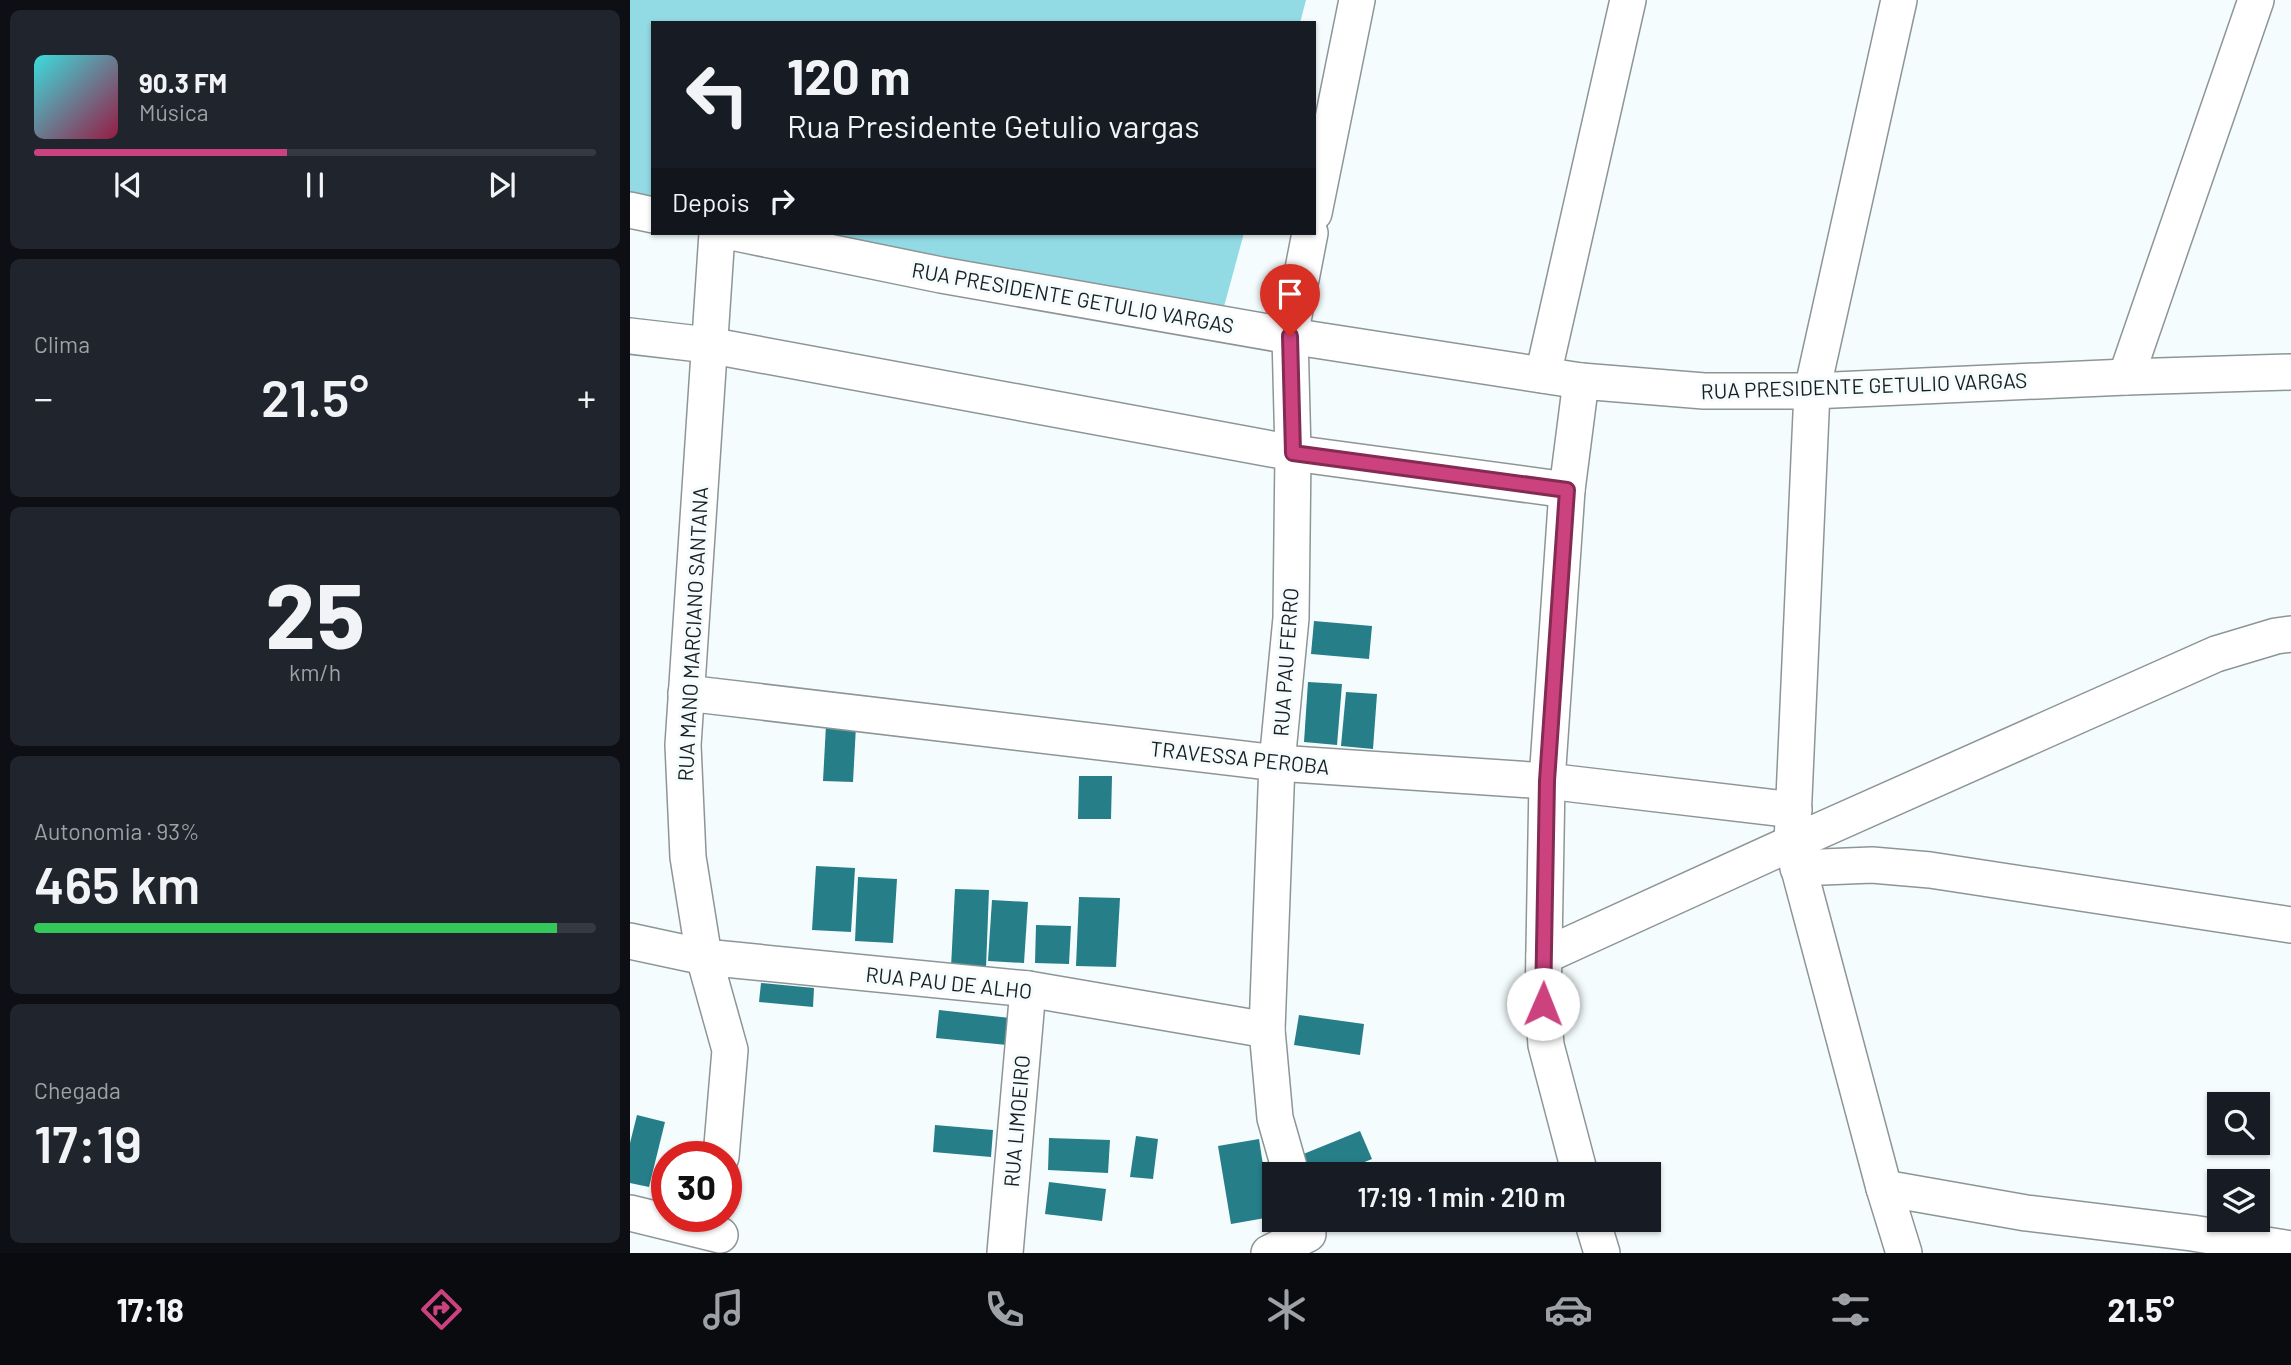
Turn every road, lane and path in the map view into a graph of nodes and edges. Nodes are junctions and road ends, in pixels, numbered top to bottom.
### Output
1 (1357, 0) edge
2 (1628, 0) edge
3 (1899, 0) edge
4 (2256, 0) edge
5 (1316, 203) edge
6 (630, 210) edge
7 (651, 215) edge
8 (717, 235) edge
9 (746, 235) edge
10 (1310, 235) edge
11 (630, 336) edge
12 (1290, 336) junction
13 (708, 345) junction
14 (2291, 372) edge
15 (1543, 375) junction
16 (2126, 376) junction
17 (1581, 381) junction
18 (1812, 391) junction
19 (1293, 453) junction
20 (1567, 490) junction
21 (2291, 634) edge
22 (686, 694) junction
23 (1277, 763) junction
24 (1547, 781) junction
25 (1795, 840) junction
26 (2291, 925) edge
27 (630, 941) edge
28 (1544, 956) junction
29 (704, 957) junction
30 (1028, 989) junction
31 (1266, 1030) junction
32 (722, 1141) edge
33 (1288, 1162) edge
34 (1577, 1162) edge
35 (1884, 1188) junction
36 (630, 1213) edge
37 (1596, 1232) edge
38 (720, 1235) edge
39 (1309, 1236) edge
40 (2183, 1243) edge
41 (2291, 1249) edge
42 (1005, 1253) edge
43 (1269, 1253) edge
44 (1602, 1253) edge
45 (1904, 1253) edge

1 - 5 street
2 - 15 street
3 - 18 street
4 - 16 street
6 - 7 street
8 - 13 street, RUA MANO MARCIANO SANTANA
9 - 12 street, RUA PRESIDENTE GETULIO VARGAS
10 - 12 street, RUA PAU FERRO
11 - 13 street
12 - 15 street, RUA PRESIDENTE GETULIO VARGAS
12 - 19 street, RUA PAU FERRO
13 - 19 street
13 - 22 street, RUA MANO MARCIANO SANTANA
14 - 16 street, RUA PRESIDENTE GETULIO VARGAS
15 - 17 street, RUA PRESIDENTE GETULIO VARGAS
16 - 18 street, RUA PRESIDENTE GETULIO VARGAS
17 - 18 street, RUA PRESIDENTE GETULIO VARGAS
17 - 20 street
18 - 25 street
19 - 20 street
19 - 23 street, RUA PAU FERRO
20 - 24 street
21 - 25 street
22 - 23 street, TRAVESSA PEROBA
22 - 29 street, RUA MANO MARCIANO SANTANA
23 - 24 street, TRAVESSA PEROBA
23 - 31 street, RUA PAU FERRO
24 - 25 street, TRAVESSA PEROBA
24 - 28 street
25 - 26 street
25 - 28 street
25 - 35 street
27 - 29 street, RUA PAU DE ALHO
28 - 34 street
29 - 30 street, RUA PAU DE ALHO
29 - 32 street, RUA MANO MARCIANO SANTANA
30 - 31 street, RUA PAU DE ALHO
30 - 42 street, RUA LIMOEIRO
31 - 33 street, RUA PAU FERRO
35 - 40 street
35 - 45 street
36 - 38 street
37 - 44 street
39 - 43 street
40 - 41 street

